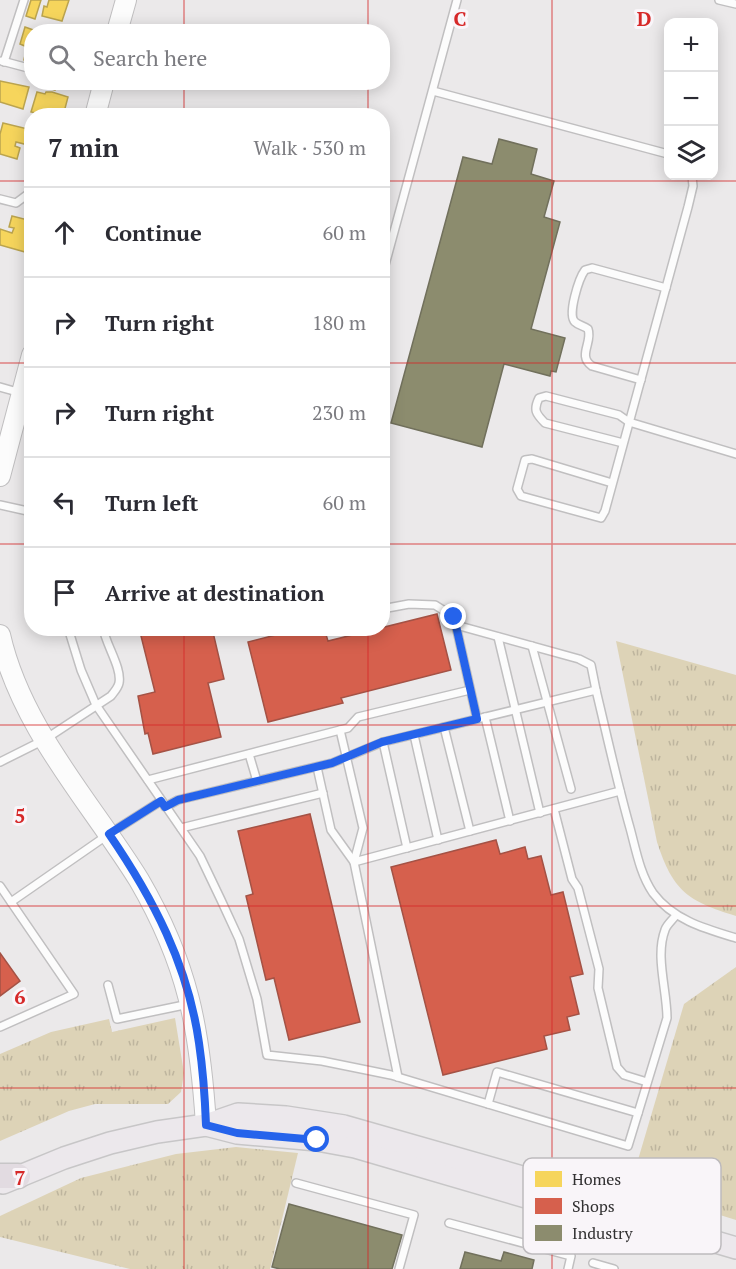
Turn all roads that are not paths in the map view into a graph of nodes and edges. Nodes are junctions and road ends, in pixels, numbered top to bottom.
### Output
1 (24, 0) edge
2 (126, 0) edge
3 (457, 0) edge
4 (719, 0) edge
5 (736, 4) edge
6 (119, 24) edge
7 (2, 61) edge
8 (24, 67) edge
9 (102, 90) edge
10 (433, 91) junction
11 (97, 108) edge
12 (664, 153) edge
13 (692, 180) edge
14 (24, 197) edge
15 (0, 199) edge
16 (390, 247) edge
17 (666, 288) junction
18 (640, 380) junction
19 (24, 383) edge
20 (0, 387) edge
21 (21, 393) junction
22 (629, 422) junction
23 (623, 443) junction
24 (736, 454) edge
25 (0, 476) edge
26 (612, 483) junction
27 (0, 505) edge
28 (24, 510) edge
29 (390, 608) edge
30 (456, 625) junction
31 (0, 635) edge
32 (70, 636) edge
33 (105, 636) edge
34 (498, 636) junction
35 (532, 646) junction
36 (470, 690) junction
37 (596, 690) junction
38 (547, 702) junction
39 (96, 705) junction
40 (516, 710) junction
41 (481, 718) junction
42 (444, 727) junction
43 (340, 730) junction
44 (414, 735) junction
45 (44, 740) junction
46 (382, 742) junction
47 (249, 754) junction
48 (347, 757) junction
49 (0, 762) edge
50 (316, 767) junction
51 (148, 780) junction
52 (256, 782) junction
53 (571, 789) dead end
54 (620, 791) junction
55 (323, 793) junction
56 (163, 804) junction
57 (554, 809) junction
58 (540, 813) junction
59 (510, 821) junction
60 (181, 828) junction
61 (470, 831) junction
62 (109, 834) junction
63 (438, 840) junction
64 (407, 848) junction
65 (354, 862) junction
66 (0, 886) edge
67 (11, 902) junction
68 (676, 915) junction
69 (736, 939) edge
70 (108, 985) dead end
71 (191, 1004) junction
72 (0, 1026) edge
73 (398, 1077) junction
74 (647, 1082) junction
75 (488, 1104) junction
76 (638, 1113) junction
77 (206, 1125) junction
78 (6, 1179) edge
79 (296, 1183) dead end
80 (523, 1196) edge
81 (449, 1223) dead end
82 (523, 1243) edge
83 (721, 1244) edge
84 (736, 1248) edge
85 (564, 1254) edge
86 (593, 1263) dead end
87 (399, 1269) edge
88 (568, 1269) edge
89 (614, 1269) edge

1 - 7 lane
2 - 6 main road
3 - 10 lane
4 - 5 lane
7 - 8 lane
9 - 11 main road
10 - 12 lane
10 - 16 lane
13 - 17 lane
14 - 15 lane
17 - 18 lane
17 - 18 lane
18 - 22 lane
19 - 21 main road
20 - 21 lane
21 - 25 main road
22 - 23 lane
22 - 23 lane
22 - 24 lane
23 - 26 lane
26 - 26 lane
27 - 28 lane
29 - 30 lane
30 - 34 lane
30 - 36 lane
31 - 45 main road
32 - 39 lane
33 - 39 lane
34 - 35 lane
34 - 40 lane
35 - 37 lane
35 - 38 lane
36 - 41 lane
36 - 43 lane
37 - 38 lane
37 - 54 lane
38 - 40 lane
38 - 53 lane
39 - 45 lane
39 - 51 lane
40 - 41 lane
40 - 58 lane
41 - 42 lane
41 - 59 lane
42 - 44 lane
42 - 61 lane
43 - 47 lane
43 - 48 lane
44 - 46 lane
44 - 63 lane
45 - 49 lane
45 - 62 main road
46 - 48 lane
46 - 64 lane
47 - 51 lane
47 - 52 lane
48 - 50 lane
48 - 65 lane
50 - 52 lane
50 - 55 lane
51 - 56 lane
52 - 56 lane
54 - 57 lane
54 - 68 lane
55 - 60 lane
55 - 65 lane
56 - 60 lane
56 - 62 lane
57 - 58 lane
57 - 74 lane
58 - 59 lane
59 - 61 lane
60 - 73 lane
61 - 63 lane
62 - 67 lane
62 - 71 main road
63 - 64 lane
64 - 65 lane
65 - 73 lane
66 - 67 lane
67 - 72 lane
68 - 69 lane
68 - 74 lane
70 - 71 lane
71 - 77 main road
73 - 75 lane
74 - 76 lane
75 - 76 lane
75 - 76 lane
77 - 78 main road
77 - 80 main road
79 - 87 lane
81 - 82 lane
83 - 84 main road
85 - 88 lane
86 - 89 lane

